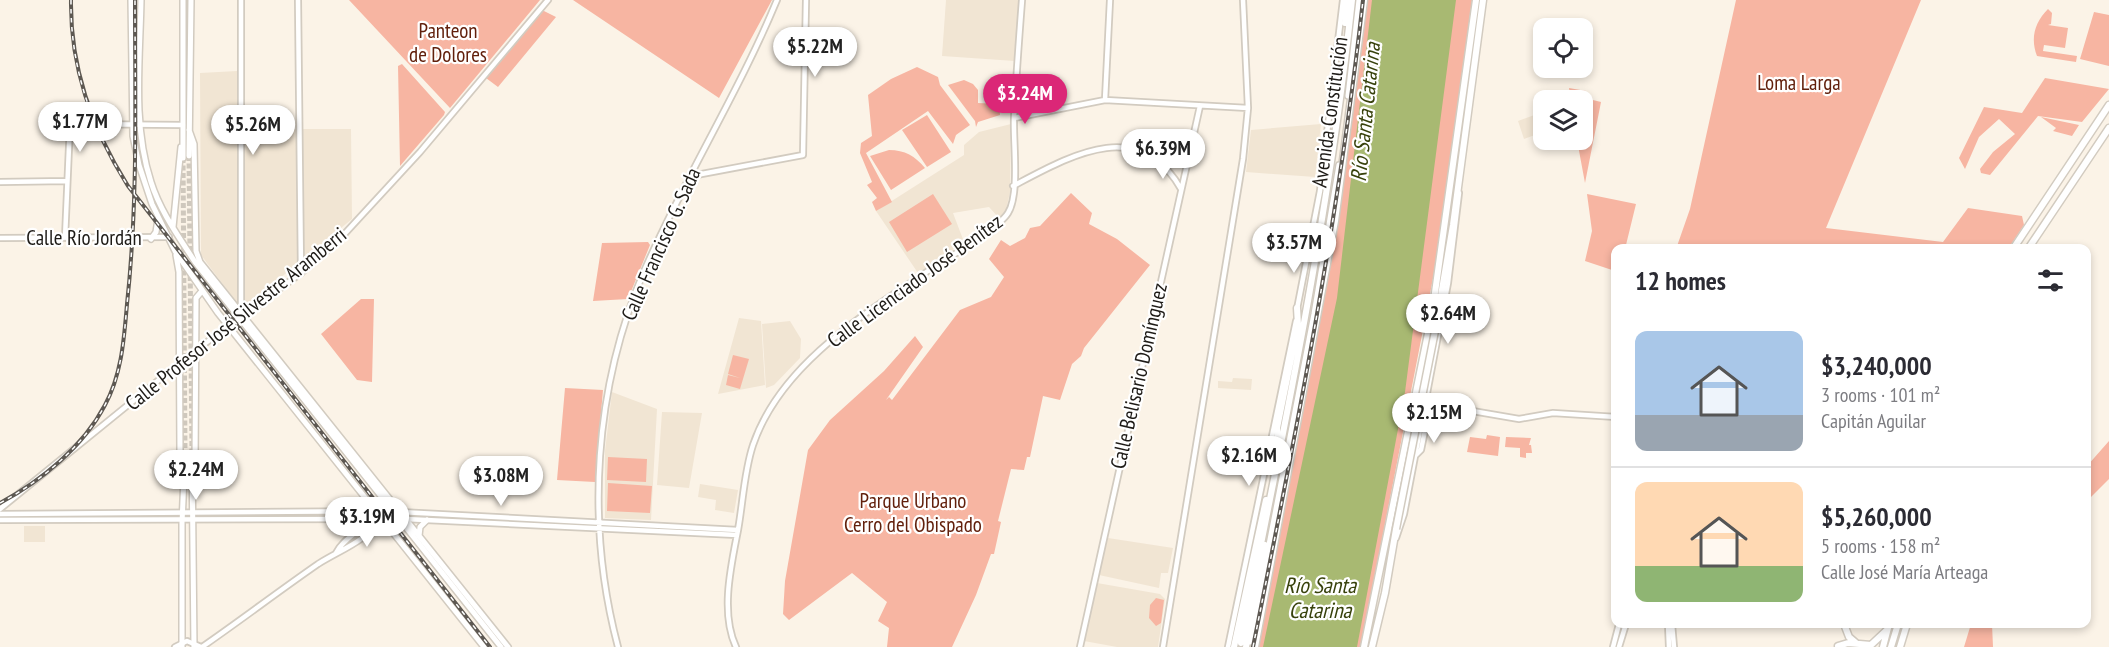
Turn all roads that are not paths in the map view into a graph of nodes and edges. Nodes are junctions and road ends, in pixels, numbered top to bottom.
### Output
1 (131, 0) edge
2 (141, 0) edge
3 (183, 0) edge
4 (190, 0) edge
5 (241, 0) edge
6 (298, 0) edge
7 (548, 0) edge
8 (777, 0) edge
9 (806, 0) edge
10 (1022, 0) edge
11 (1110, 0) edge
12 (1243, 0) edge
13 (1345, 0) edge
14 (1352, 0) edge
15 (1362, 0) edge
16 (1476, 0) edge
17 (1483, 0) edge
18 (1347, 43) junction
19 (1105, 100) junction
20 (2109, 105) edge
21 (1200, 106) junction
22 (1248, 108) junction
23 (1014, 118) junction
24 (131, 124) junction
25 (140, 124) junction
26 (183, 125) junction
27 (2109, 128) edge
28 (189, 130) junction
29 (183, 143) junction
30 (697, 164) junction
31 (701, 174) junction
32 (691, 176) junction
33 (0, 182) edge
34 (67, 182) junction
35 (148, 185) junction
36 (1013, 186) junction
37 (1458, 188) junction
38 (1181, 189) junction
39 (158, 217) junction
40 (173, 228) junction
41 (169, 237) junction
42 (0, 238) edge
43 (65, 238) junction
44 (151, 239) junction
45 (2016, 244) edge
46 (2031, 244) edge
47 (175, 251) junction
48 (301, 273) junction
49 (202, 291) junction
50 (1297, 308) junction
51 (241, 314) junction
52 (228, 325) junction
53 (196, 350) junction
54 (1424, 355) junction
55 (179, 363) junction
56 (1429, 390) junction
57 (1426, 403) junction
58 (1438, 406) junction
59 (1611, 417) edge
60 (329, 425) junction
61 (1279, 449) junction
62 (192, 453) tunnel mouth
63 (185, 454) tunnel mouth
64 (1415, 456) junction
65 (192, 473) junction
66 (185, 474) junction
67 (1274, 477) junction
68 (0, 509) edge
69 (375, 510) junction
70 (393, 510) junction
71 (400, 512) junction
72 (0, 514) edge
73 (183, 516) junction
74 (193, 516) junction
75 (371, 519) junction
76 (381, 519) junction
77 (402, 519) junction
78 (0, 520) edge
79 (427, 520) junction
80 (599, 526) junction
81 (737, 532) junction
82 (420, 538) junction
83 (1394, 540) junction
84 (336, 553) junction
85 (1618, 628) edge
86 (1625, 628) edge
87 (1670, 628) edge
88 (1846, 628) edge
89 (1887, 628) edge
90 (1888, 628) edge
91 (1897, 628) edge
92 (1906, 628) edge
93 (182, 644) edge
94 (194, 644) edge
95 (1859, 645) junction
96 (1245, 646) edge
97 (1838, 646) edge
98 (175, 647) edge
99 (201, 647) edge
100 (484, 647) edge
101 (501, 647) edge
102 (508, 647) edge
103 (618, 647) edge
104 (736, 647) edge
105 (1080, 647) edge
106 (1163, 647) edge
107 (1228, 647) edge
108 (1234, 647) edge
109 (1255, 647) edge
110 (1366, 647) edge
111 (1374, 647) edge
112 (1613, 647) edge
113 (1619, 647) edge
114 (1672, 647) edge
115 (1883, 647) edge
116 (1891, 647) edge
117 (1900, 647) edge

1 - 24 main road
2 - 25 main road
3 - 26 main road
4 - 28 main road
5 - 51 street
6 - 48 street
7 - 48 street, Calle Profesor José Silvestre Aramberri
8 - 30 street, Calle Francisco G. Sada
9 - 31 street
10 - 23 street
11 - 19 street
12 - 22 street
13 - 18 highway
13 - 50 street, Avenida Constitución
14 - 18 highway, Avenida Constitución
15 - 96 main road, Avenida Constitución
15 - 109 highway, Avenida Constitución
16 - 54 highway
17 - 37 highway
18 - 61 highway, Avenida Constitución
19 - 21 street
19 - 23 street
20 - 45 highway
21 - 22 street
21 - 38 street, Calle Belisario Domínguez
22 - 106 street
23 - 36 street
24 - 25 street
24 - 34 street
24 - 35 main road
25 - 26 street
25 - 35 main road
26 - 29 main road
27 - 46 highway
28 - 29 main road
28 - 51 main road
29 - 40 main road
30 - 31 street
30 - 32 street, Calle Francisco G. Sada
31 - 32 street
32 - 80 street, Calle Francisco G. Sada
33 - 34 street
34 - 43 street
35 - 39 main road
35 - 40 main road
36 - 38 street, Calle Licenciado José Benítez
36 - 81 street, Calle Licenciado José Benítez
37 - 56 street
37 - 83 highway, bridge
38 - 105 street, Calle Belisario Domínguez
39 - 41 main road
39 - 44 main road
40 - 51 main road
41 - 44 street, Calle Río Jordán
41 - 47 main road
42 - 43 street, Calle Río Jordán
43 - 44 street, Calle Río Jordán
47 - 49 main road
47 - 55 main road
48 - 51 street, Calle Profesor José Silvestre Aramberri
49 - 52 main road
49 - 53 main road
50 - 61 highway
50 - 107 street, Avenida Constitución
51 - 52 street, Calle Profesor José Silvestre Aramberri
51 - 60 main road
52 - 53 street, Calle Profesor José Silvestre Aramberri
52 - 69 main road
53 - 55 street, Calle Profesor José Silvestre Aramberri
53 - 65 main road
54 - 57 highway
54 - 110 highway
55 - 66 main road
55 - 68 street, Calle Profesor José Silvestre Aramberri
56 - 57 street
56 - 58 street
57 - 58 street
57 - 64 street
58 - 59 street
58 - 64 street
60 - 70 main road
60 - 71 main road
61 - 67 highway, Avenida Constitución
62 - 65 main road
63 - 66 main road
64 - 83 street
65 - 74 main road
66 - 73 main road
67 - 96 highway, Avenida Constitución
67 - 108 highway
69 - 70 street
69 - 74 street
69 - 75 street
69 - 76 main road
70 - 71 street
70 - 77 main road
71 - 77 main road
71 - 80 street
72 - 73 street
73 - 74 street
73 - 78 street
73 - 93 main road
74 - 75 street
74 - 94 main road
75 - 76 street
75 - 84 street
76 - 77 street
76 - 84 street
76 - 100 main road
77 - 79 street
77 - 82 main road
77 - 101 main road
79 - 80 street
79 - 82 main road
80 - 81 street
80 - 103 street, Calle Francisco G. Sada
81 - 104 street, Calle Licenciado José Benítez
82 - 102 main road
83 - 111 highway
84 - 99 street
85 - 112 street
86 - 113 street
87 - 114 street
88 - 95 highway
89 - 95 highway
90 - 115 highway
91 - 116 highway
92 - 117 highway
93 - 94 street
93 - 98 street
94 - 99 street
95 - 97 highway

